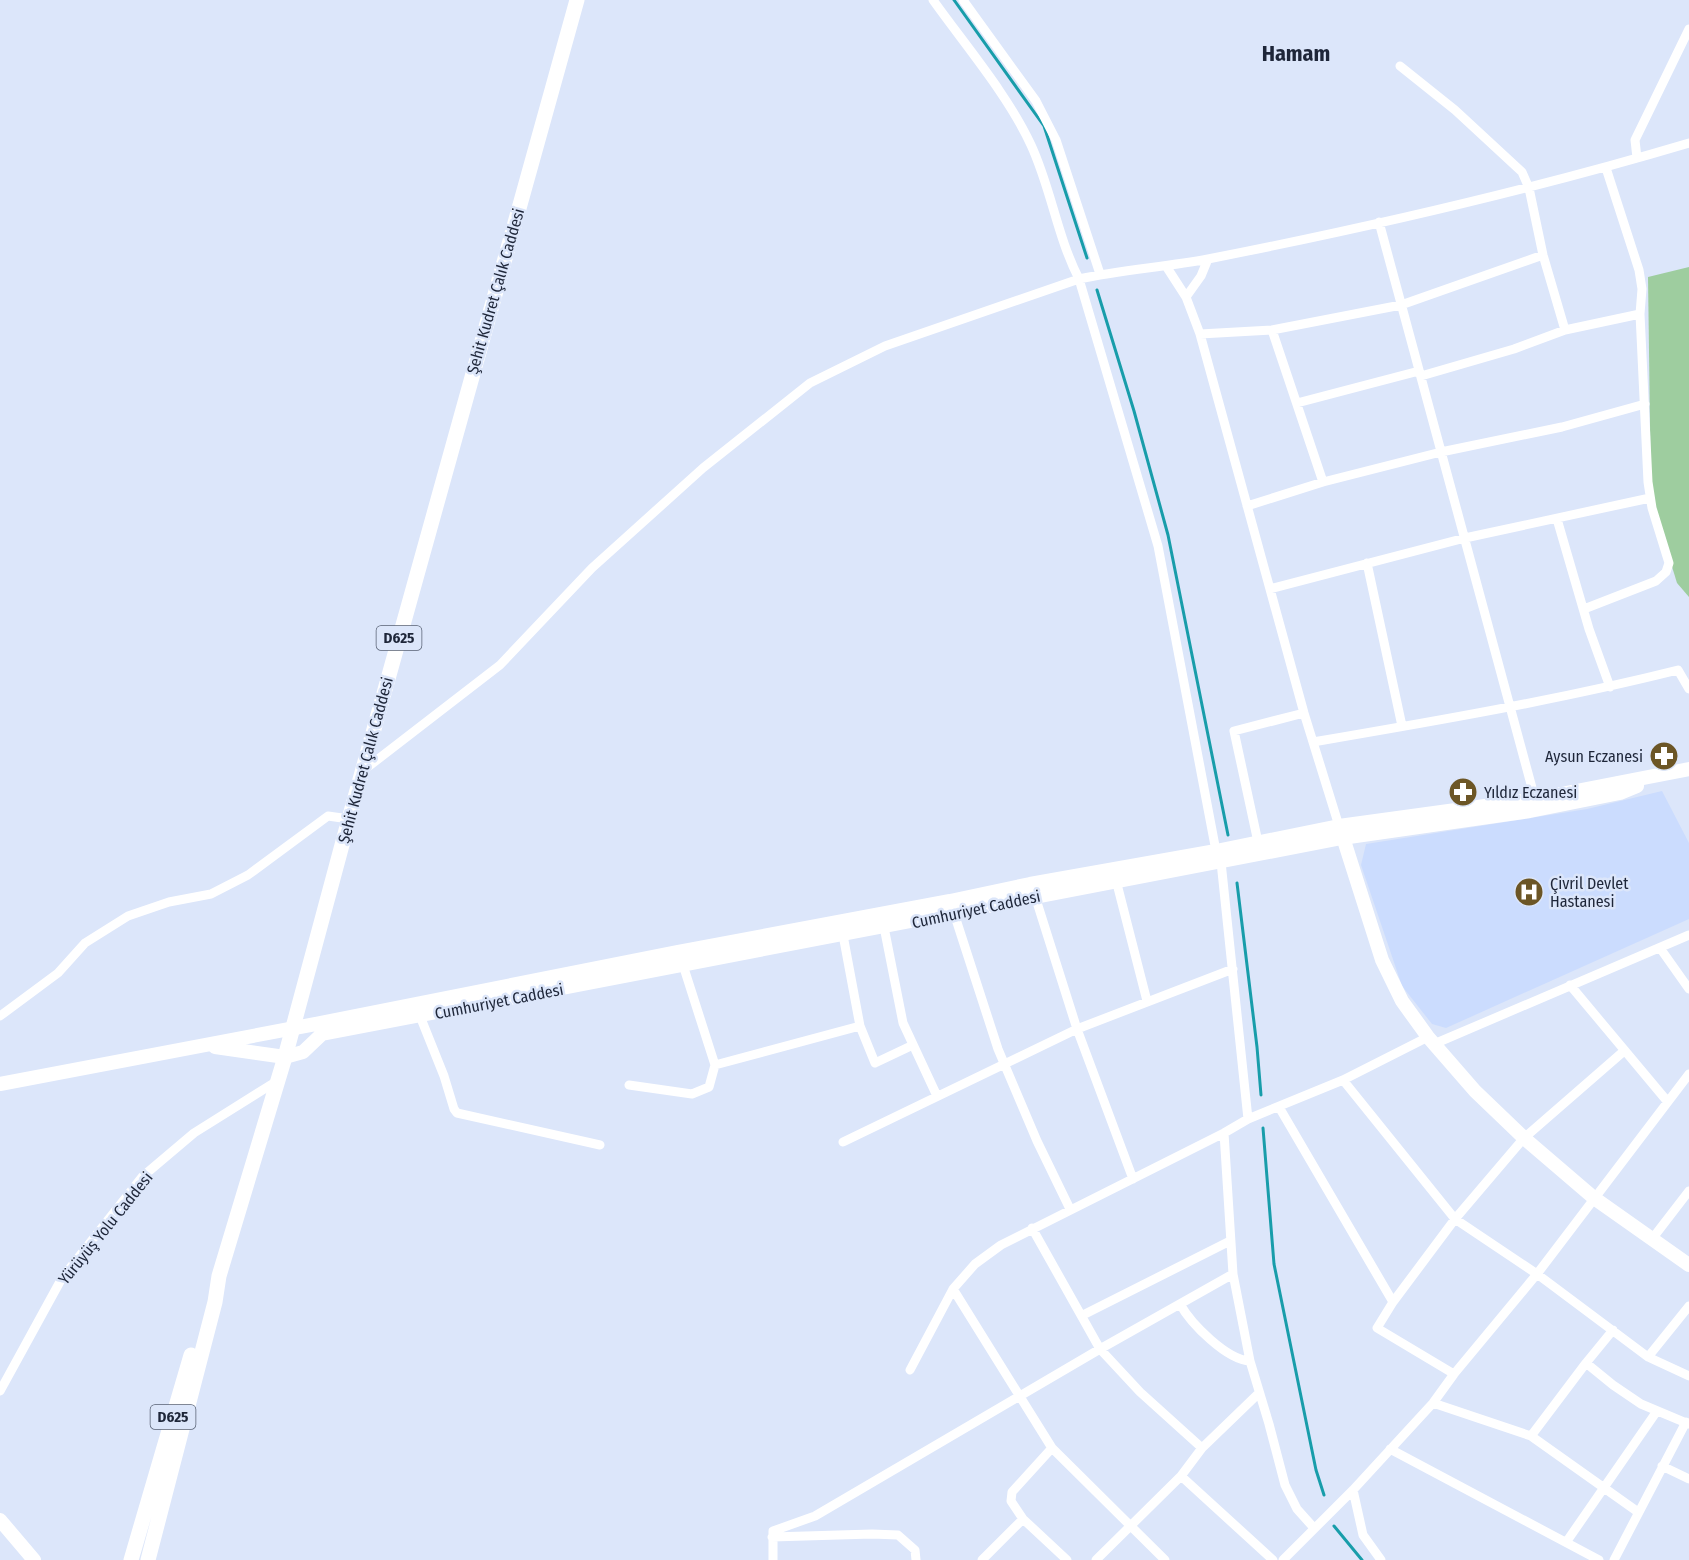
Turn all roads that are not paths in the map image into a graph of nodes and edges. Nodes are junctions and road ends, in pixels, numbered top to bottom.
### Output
1 (577, 0) edge
2 (933, 0) edge
3 (963, 0) edge
4 (1689, 29) edge
5 (1400, 66) dead end
6 (1689, 143) edge
7 (1636, 158) junction
8 (1605, 168) junction
9 (1529, 188) junction
10 (1379, 222) junction
11 (1543, 255) junction
12 (1208, 259) junction
13 (1166, 267) junction
14 (1100, 274) junction
15 (1078, 279) junction
16 (1186, 297) junction
17 (1401, 305) junction
18 (1640, 314) junction
19 (1272, 330) junction
20 (1565, 330) junction
21 (1200, 334) junction
22 (1420, 374) junction
23 (1297, 402) junction
24 (1645, 404) junction
25 (1441, 452) junction
26 (1323, 482) junction
27 (1650, 498) junction
28 (1247, 506) junction
29 (1557, 519) junction
30 (1465, 538) junction
31 (1367, 563) junction
32 (1270, 590) junction
33 (1584, 609) junction
34 (1610, 687) junction
35 (1689, 689) edge
36 (1511, 706) junction
37 (1304, 712) junction
38 (1402, 726) junction
39 (1313, 742) junction
40 (1689, 769) edge
41 (362, 771) junction
42 (1672, 773) junction
43 (1535, 799) junction
44 (349, 819) junction
45 (1341, 832) junction
46 (1258, 842) junction
47 (1218, 856) junction
48 (1116, 880) junction
49 (1035, 896) junction
50 (952, 908) junction
51 (884, 927) junction
52 (843, 935) junction
53 (1689, 936) edge
54 (1660, 948) junction
55 (683, 965) junction
56 (1233, 969) junction
57 (1570, 985) junction
58 (1689, 989) edge
59 (1147, 1001) junction
60 (420, 1016) junction
61 (0, 1017) edge
62 (860, 1026) junction
63 (292, 1028) junction
64 (1077, 1029) junction
65 (1431, 1040) junction
66 (913, 1045) junction
67 (205, 1046) junction
68 (1624, 1052) junction
69 (285, 1057) junction
70 (1005, 1064) junction
71 (715, 1065) junction
72 (1689, 1074) edge
73 (278, 1080) junction
74 (1343, 1080) junction
75 (0, 1084) edge
76 (629, 1085) dead end
77 (936, 1096) junction
78 (1667, 1101) junction
79 (1279, 1107) junction
80 (1248, 1119) junction
81 (1224, 1133) junction
82 (1524, 1138) junction
83 (843, 1142) dead end
84 (600, 1145) dead end
85 (1133, 1179) junction
86 (1689, 1191) edge
87 (1594, 1198) junction
88 (1070, 1209) junction
89 (1455, 1219) junction
90 (1032, 1228) junction
91 (1652, 1239) junction
92 (1230, 1241) junction
93 (1689, 1265) edge
94 (1537, 1274) junction
95 (1233, 1275) junction
96 (219, 1276) junction
97 (953, 1289) junction
98 (1393, 1302) junction
99 (1180, 1304) junction
100 (1689, 1306) edge
101 (1083, 1315) junction
102 (1613, 1330) junction
103 (1101, 1349) junction
104 (1648, 1357) junction
105 (1250, 1361) junction
106 (1586, 1363) junction
107 (910, 1370) dead end
108 (1454, 1374) junction
109 (1689, 1376) edge
110 (0, 1391) edge
111 (1259, 1393) junction
112 (1018, 1396) junction
113 (1434, 1402) junction
114 (1657, 1411) junction
115 (1687, 1423) edge
116 (1530, 1437) junction
117 (1052, 1448) junction
118 (1202, 1448) junction
119 (1390, 1449) junction
120 (1662, 1467) junction
121 (1180, 1476) junction
122 (1689, 1479) edge
123 (1603, 1489) junction
124 (1353, 1490) junction
125 (1638, 1512) junction
126 (1023, 1519) junction
127 (0, 1520) edge
128 (1130, 1526) junction
129 (1314, 1528) junction
130 (772, 1537) junction
131 (1567, 1541) junction
132 (33, 1560) edge
133 (131, 1560) edge
134 (148, 1560) edge
135 (773, 1560) edge
136 (916, 1560) edge
137 (982, 1560) edge
138 (1067, 1560) edge
139 (1096, 1560) edge
140 (1165, 1560) edge
141 (1273, 1560) edge
142 (1283, 1560) edge
143 (1381, 1560) edge
144 (1599, 1560) edge
145 (1614, 1560) edge

1 - 41 main road, Şehit Kudret Çalık Caddesi / D625
2 - 15 street
3 - 14 street
4 - 7 street
5 - 9 street
6 - 7 street
7 - 8 street
8 - 9 street
8 - 18 street
9 - 10 street
9 - 11 street
10 - 12 street
10 - 17 street
11 - 17 street
11 - 20 street
12 - 13 street
12 - 16 street
13 - 14 street
13 - 16 street
14 - 15 street
15 - 41 street
15 - 47 street
16 - 21 street
17 - 19 street
17 - 22 street
18 - 20 street
18 - 24 street
19 - 21 street
19 - 23 street
20 - 22 street
21 - 28 street
22 - 23 street
22 - 25 street
23 - 26 street
24 - 25 street
24 - 27 street
25 - 26 street
25 - 30 street
26 - 28 street
27 - 29 street
27 - 33 street
28 - 32 street
29 - 30 street
29 - 33 street
30 - 31 street
30 - 36 street
31 - 32 street
31 - 38 street
32 - 37 street
33 - 34 street
34 - 35 street
34 - 36 street
36 - 38 street
36 - 43 street
37 - 39 street
37 - 46 street
38 - 39 street
39 - 45 street
40 - 42 main road, Cumhuriyet Caddesi
41 - 44 main road, Şehit Kudret Çalık Caddesi / D625
42 - 43 main road, Cumhuriyet Caddesi
42 - 45 main road, Cumhuriyet Caddesi
43 - 45 main road, Cumhuriyet Caddesi
44 - 61 street
44 - 63 main road, Şehit Kudret Çalık Caddesi / D625
45 - 46 main road, Cumhuriyet Caddesi
45 - 47 main road, Cumhuriyet Caddesi
45 - 65 main road
46 - 47 main road, Cumhuriyet Caddesi
47 - 48 main road, Cumhuriyet Caddesi
47 - 50 main road, Cumhuriyet Caddesi
47 - 56 street
48 - 49 main road, Cumhuriyet Caddesi
48 - 59 street
49 - 50 main road, Cumhuriyet Caddesi
49 - 64 street
50 - 51 main road, Cumhuriyet Caddesi
50 - 63 main road, Cumhuriyet Caddesi
50 - 70 street
51 - 52 main road, Cumhuriyet Caddesi
51 - 66 street
52 - 55 main road, Cumhuriyet Caddesi
52 - 62 street
53 - 54 street
54 - 57 street
54 - 58 street
55 - 60 main road, Cumhuriyet Caddesi
55 - 71 street
56 - 59 street
56 - 80 street
57 - 65 street
57 - 68 street
59 - 64 street
60 - 69 main road, Cumhuriyet Caddesi
60 - 84 street
62 - 66 street
62 - 71 street
63 - 67 main road, Cumhuriyet Caddesi
63 - 69 main road, Şehit Kudret Çalık Caddesi / D625
64 - 70 street
64 - 85 street
65 - 74 street
65 - 82 main road
66 - 77 street
67 - 69 main road
67 - 75 main road, Cumhuriyet Caddesi
68 - 78 street
68 - 82 street
69 - 73 main road, Şehit Kudret Çalık Caddesi / D625
70 - 77 street
70 - 88 street
71 - 76 street
72 - 78 street
73 - 96 main road, Şehit Kudret Çalık Caddesi / D625
73 - 110 street, Yürüyüş Yolu Caddesi
74 - 79 street
74 - 89 street
77 - 83 street
78 - 87 street
79 - 80 street
79 - 98 street
80 - 81 street
81 - 85 street
81 - 92 street
82 - 87 main road
82 - 89 street
85 - 88 street
86 - 91 street
87 - 91 main road
87 - 94 street
88 - 90 street
89 - 94 street
89 - 98 street
90 - 97 street
90 - 101 street
91 - 93 main road
92 - 95 street
92 - 101 street
94 - 102 street
94 - 108 street
95 - 99 street
95 - 105 street
96 - 133 main road, Şehit Kudret Çalık Caddesi / D625
96 - 134 main road, Şehit Kudret Çalık Caddesi / D625
97 - 107 street
97 - 112 street
98 - 108 street
99 - 103 street
99 - 105 street
100 - 104 street
101 - 103 street
102 - 104 street
102 - 106 street
103 - 112 street
103 - 118 street
104 - 109 street
105 - 111 street
106 - 114 street
106 - 116 street
108 - 113 street
111 - 118 street
111 - 129 street
112 - 117 street
112 - 130 street
113 - 116 street
113 - 119 street
114 - 115 street
114 - 123 street
115 - 120 street
116 - 123 street
117 - 126 street
117 - 128 street
118 - 121 street
119 - 124 street
119 - 131 street
120 - 122 street
120 - 125 street
121 - 128 street
121 - 141 street
123 - 125 street
123 - 131 street
124 - 129 street
124 - 143 street
125 - 145 street
126 - 137 street
126 - 138 street
127 - 132 main road
128 - 139 street
128 - 140 street
129 - 142 street
130 - 135 street
130 - 136 street
131 - 144 street

